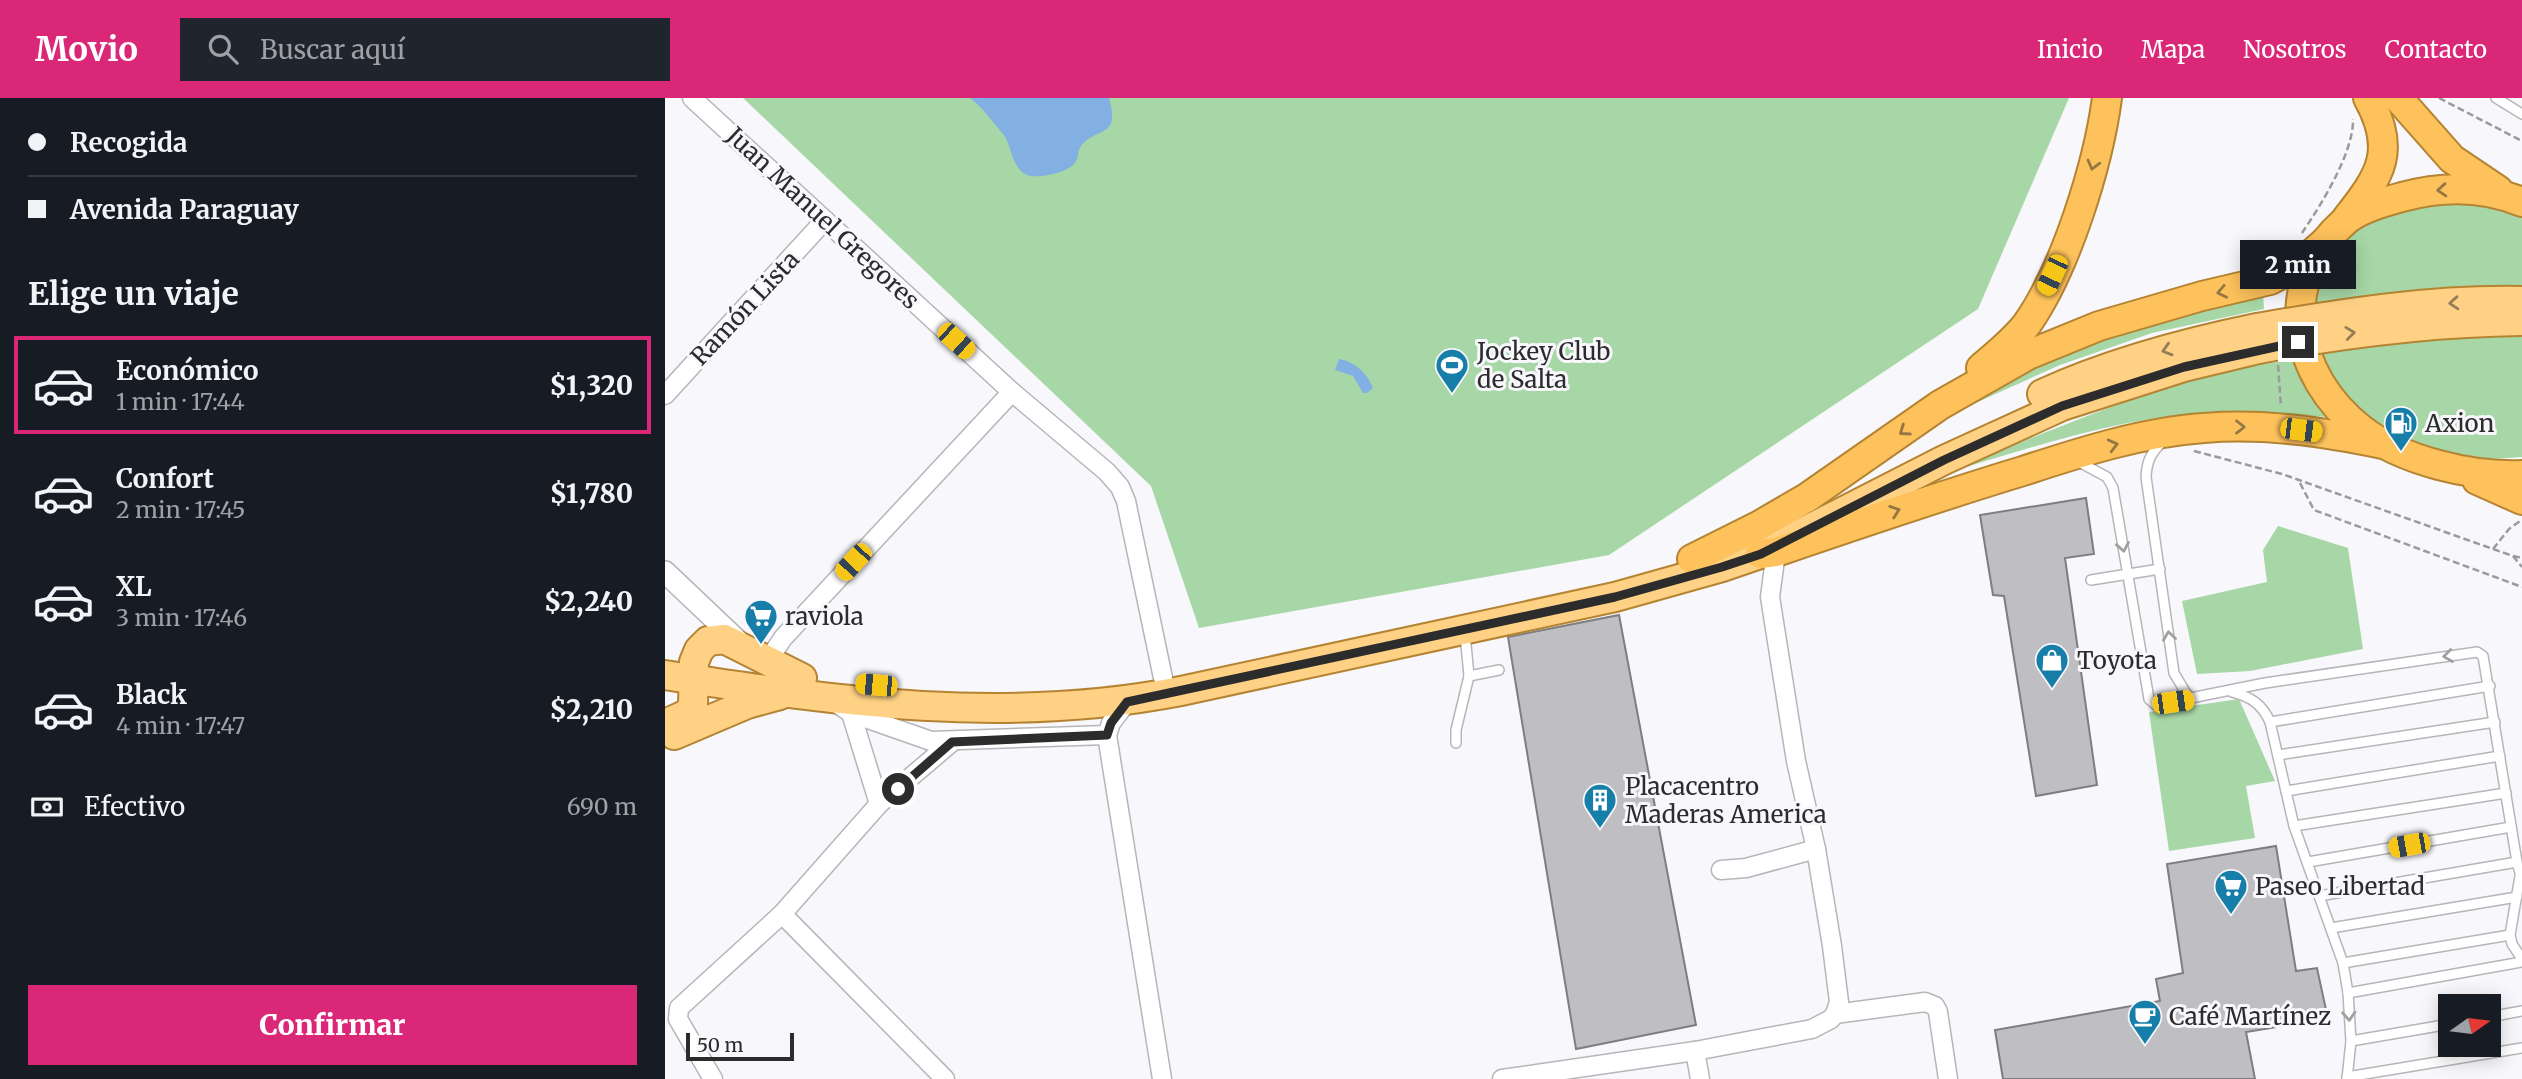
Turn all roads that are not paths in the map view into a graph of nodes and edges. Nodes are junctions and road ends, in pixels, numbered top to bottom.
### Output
1 (692, 98) edge
2 (2107, 98) edge
3 (2399, 98) edge
4 (2497, 98) edge
5 (2361, 108) edge
6 (2522, 114) edge
7 (2516, 199) edge
8 (825, 220) junction
9 (2345, 220) junction
10 (2325, 242) junction
11 (2522, 301) edge
12 (2522, 321) edge
13 (2258, 339) junction
14 (1012, 392) junction
15 (665, 395) edge
16 (1940, 405) junction
17 (2179, 441) junction
18 (2383, 444) junction
19 (2067, 457) junction
20 (2452, 469) junction
21 (2522, 475) edge
22 (2522, 499) edge
23 (1768, 553) junction
24 (1692, 559) junction
25 (2159, 569) junction
26 (665, 572) edge
27 (2127, 573) junction
28 (2091, 580) dead end
29 (699, 604) junction
30 (1464, 629) junction
31 (756, 655) junction
32 (665, 657) edge
33 (696, 664) junction
34 (1499, 670) dead end
35 (665, 675) edge
36 (1469, 676) junction
37 (1163, 678) junction
38 (795, 685) junction
39 (2490, 686) junction
40 (2227, 691) junction
41 (828, 697) junction
42 (2190, 700) junction
43 (1127, 702) junction
44 (747, 705) junction
45 (851, 713) junction
46 (2270, 722) junction
47 (2495, 722) junction
48 (665, 724) edge
49 (1107, 735) junction
50 (665, 739) edge
51 (952, 742) junction
52 (1456, 743) dead end
53 (2278, 755) junction
54 (2500, 756) junction
55 (2286, 791) junction
56 (2506, 793) junction
57 (879, 804) junction
58 (2294, 826) junction
59 (2511, 827) junction
60 (1816, 849) junction
61 (2308, 862) junction
62 (2517, 862) junction
63 (1721, 870) dead end
64 (2521, 878) edge
65 (2319, 896) junction
66 (2517, 897) junction
67 (2518, 909) edge
68 (782, 914) junction
69 (2331, 928) junction
70 (2510, 935) junction
71 (2522, 961) edge
72 (2343, 962) junction
73 (2348, 993) junction
74 (2522, 1011) edge
75 (1835, 1014) junction
76 (2501, 1015) edge
77 (2438, 1026) edge
78 (2351, 1041) junction
79 (2522, 1048) edge
80 (1695, 1051) junction
81 (2347, 1078) edge
82 (713, 1079) edge
83 (945, 1079) edge
84 (1162, 1079) edge
85 (1502, 1079) edge
86 (1700, 1079) edge
87 (1948, 1079) edge

1 - 8 street, Juan Manuel Gregores
2 -> 16 highway
3 - 7 highway
4 - 6 lane
5 - 9 highway
7 -> 9 highway
8 - 14 street, Juan Manuel Gregores
8 - 15 street, Ramón Lista
9 - 10 highway
10 -> 16 highway
10 - 18 highway
11 -> 13 main road, bridge
13 -> 12 main road, bridge
13 - 23 main road
13 -> 24 main road
14 - 31 street
14 - 37 street, Juan Manuel Gregores
16 -> 24 highway
17 -> 18 highway
19 -> 17 highway
17 - 25 lane
18 - 20 highway
23 -> 19 highway
19 -> 27 lane
20 - 21 highway
20 - 22 highway
23 - 30 main road
23 - 60 street
24 - 37 main road
25 - 27 lane
42 -> 25 lane
26 - 29 street
27 - 28 lane
27 - 42 lane
29 - 31 street
29 - 33 street
30 - 36 lane
30 - 43 main road
31 - 33 main road
31 - 38 main road
32 - 33 main road
33 - 35 main road
33 - 38 main road
33 - 44 main road
33 - 48 main road
34 - 36 lane
36 - 52 lane
37 - 38 main road
38 - 41 main road
38 - 44 main road
39 -> 40 lane
39 - 46 lane
39 - 47 lane
40 - 42 lane
40 - 46 lane
41 - 43 main road
41 - 45 street
43 - 49 street
44 - 50 main road
45 - 51 street
45 - 57 street
46 - 53 lane
47 - 53 lane
47 - 54 lane
49 - 51 street
49 - 84 street
51 - 57 street
53 - 55 lane
54 - 55 lane
54 - 56 lane
55 - 58 lane
56 - 58 lane
56 - 59 lane
57 - 68 street
58 - 61 lane
59 - 61 lane
59 - 62 lane
60 - 63 street
60 - 75 street
61 - 65 lane
62 - 64 lane
62 - 65 lane
64 - 66 lane
65 - 69 lane
66 - 67 lane
66 - 69 lane
67 - 70 lane
68 - 82 street
68 - 83 street
69 - 72 lane
70 - 71 lane
70 - 72 lane
71 - 73 lane
72 - 73 lane
73 -> 78 lane
74 - 76 lane
75 - 80 street
75 - 87 street
77 - 78 lane
78 - 81 lane
79 - 81 lane
80 - 85 street
80 - 86 street

